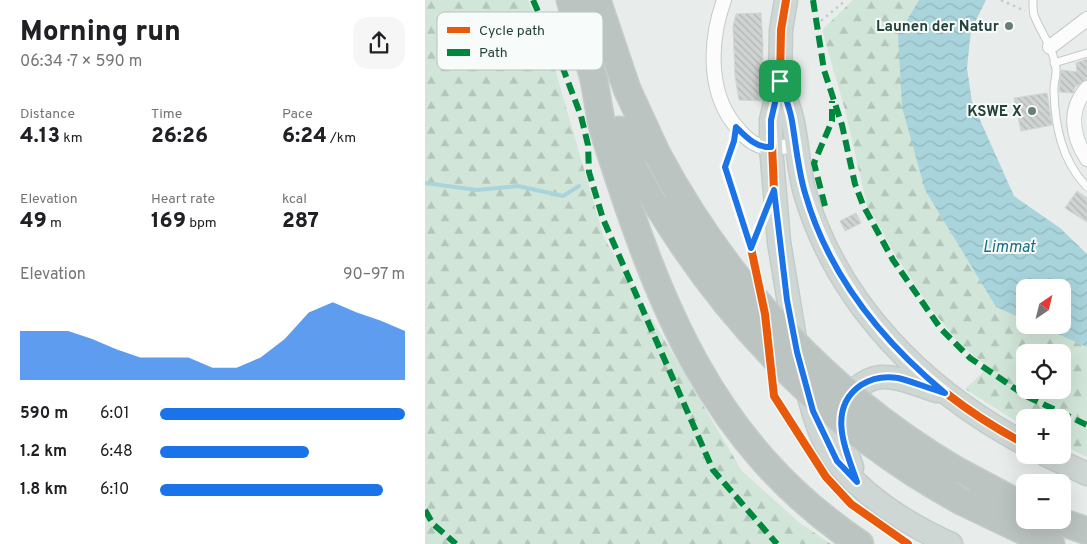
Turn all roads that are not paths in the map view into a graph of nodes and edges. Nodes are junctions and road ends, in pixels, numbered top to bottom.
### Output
1 (569, 0) edge
2 (597, 0) edge
3 (724, 0) edge
4 (785, 0) edge
5 (1033, 0) edge
6 (573, 12) edge
7 (601, 12) edge
8 (603, 18) edge
9 (1087, 19) edge
10 (1050, 47) junction
11 (1087, 53) edge
12 (1054, 63) junction
13 (590, 70) edge
14 (592, 75) junction
15 (780, 81) junction
16 (1087, 88) edge
17 (795, 146) junction
18 (771, 147) junction
19 (1087, 159) edge
20 (1087, 187) edge
21 (945, 393) junction
22 (1016, 439) edge
23 (1065, 464) edge
24 (1087, 474) edge
25 (857, 482) junction
26 (1016, 502) edge
27 (1071, 526) edge
28 (1087, 532) edge
29 (860, 544) edge
30 (951, 544) edge
31 (1051, 544) edge

1 - 6 highway
2 - 7 highway, bridge
3 - 18 street
4 - 15 main road
5 - 10 lane
8 - 26 highway, bridge
9 - 10 street
10 - 12 lane
11 - 12 lane
12 - 20 lane
13 - 14 highway
14 - 29 highway
14 - 31 highway, bridge
15 - 17 main road
15 - 18 main road
16 - 19 street
17 - 18 street
17 - 21 main road
18 - 25 main road
21 - 22 main road
21 - 25 main road
23 - 24 main road
25 - 30 main road
27 - 28 highway

